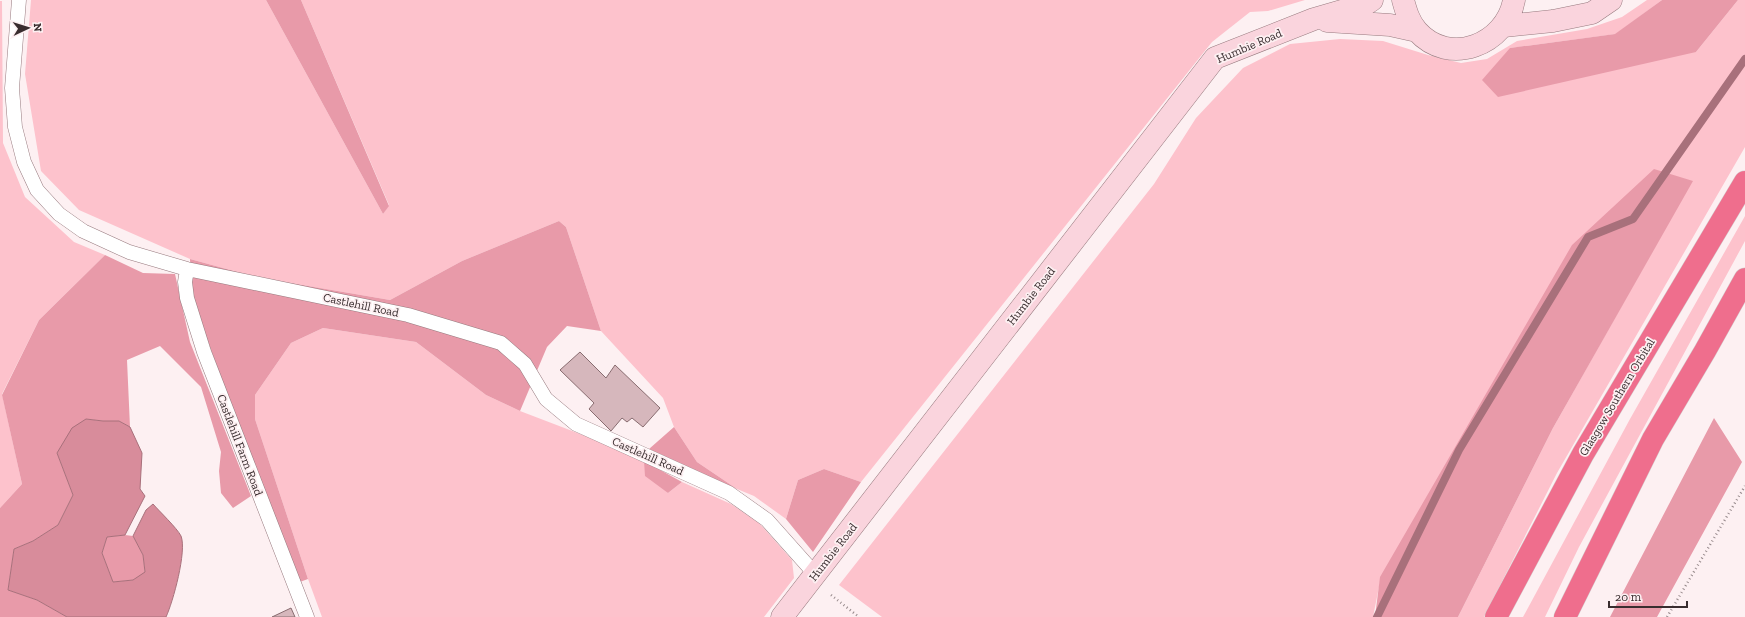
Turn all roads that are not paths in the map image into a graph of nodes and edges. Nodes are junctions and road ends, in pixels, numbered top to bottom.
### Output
1 (19, 0) edge
2 (1372, 0) edge
3 (1402, 0) edge
4 (1514, 0) edge
5 (1611, 0) edge
6 (1314, 20) junction
7 (1504, 26) junction
8 (1417, 31) junction
9 (1745, 182) edge
10 (187, 269) junction
11 (1745, 279) edge
12 (814, 577) junction
13 (307, 617) edge
14 (782, 617) edge
15 (1496, 617) edge
16 (1565, 617) edge

1 - 10 lane, Castlehill Road
2 - 6 street, Humbie Road
3 - 8 street, Humbie Road
4 - 7 street, Humbie Road
5 - 7 street
6 - 8 street, Humbie Road
6 - 12 street, Humbie Road
7 - 8 street, Humbie Road
9 - 15 highway, Glasgow Southern Orbital
10 - 12 lane, Castlehill Road
10 - 13 lane, Castlehill Farm Road
11 - 16 highway
12 - 14 street, Humbie Road

